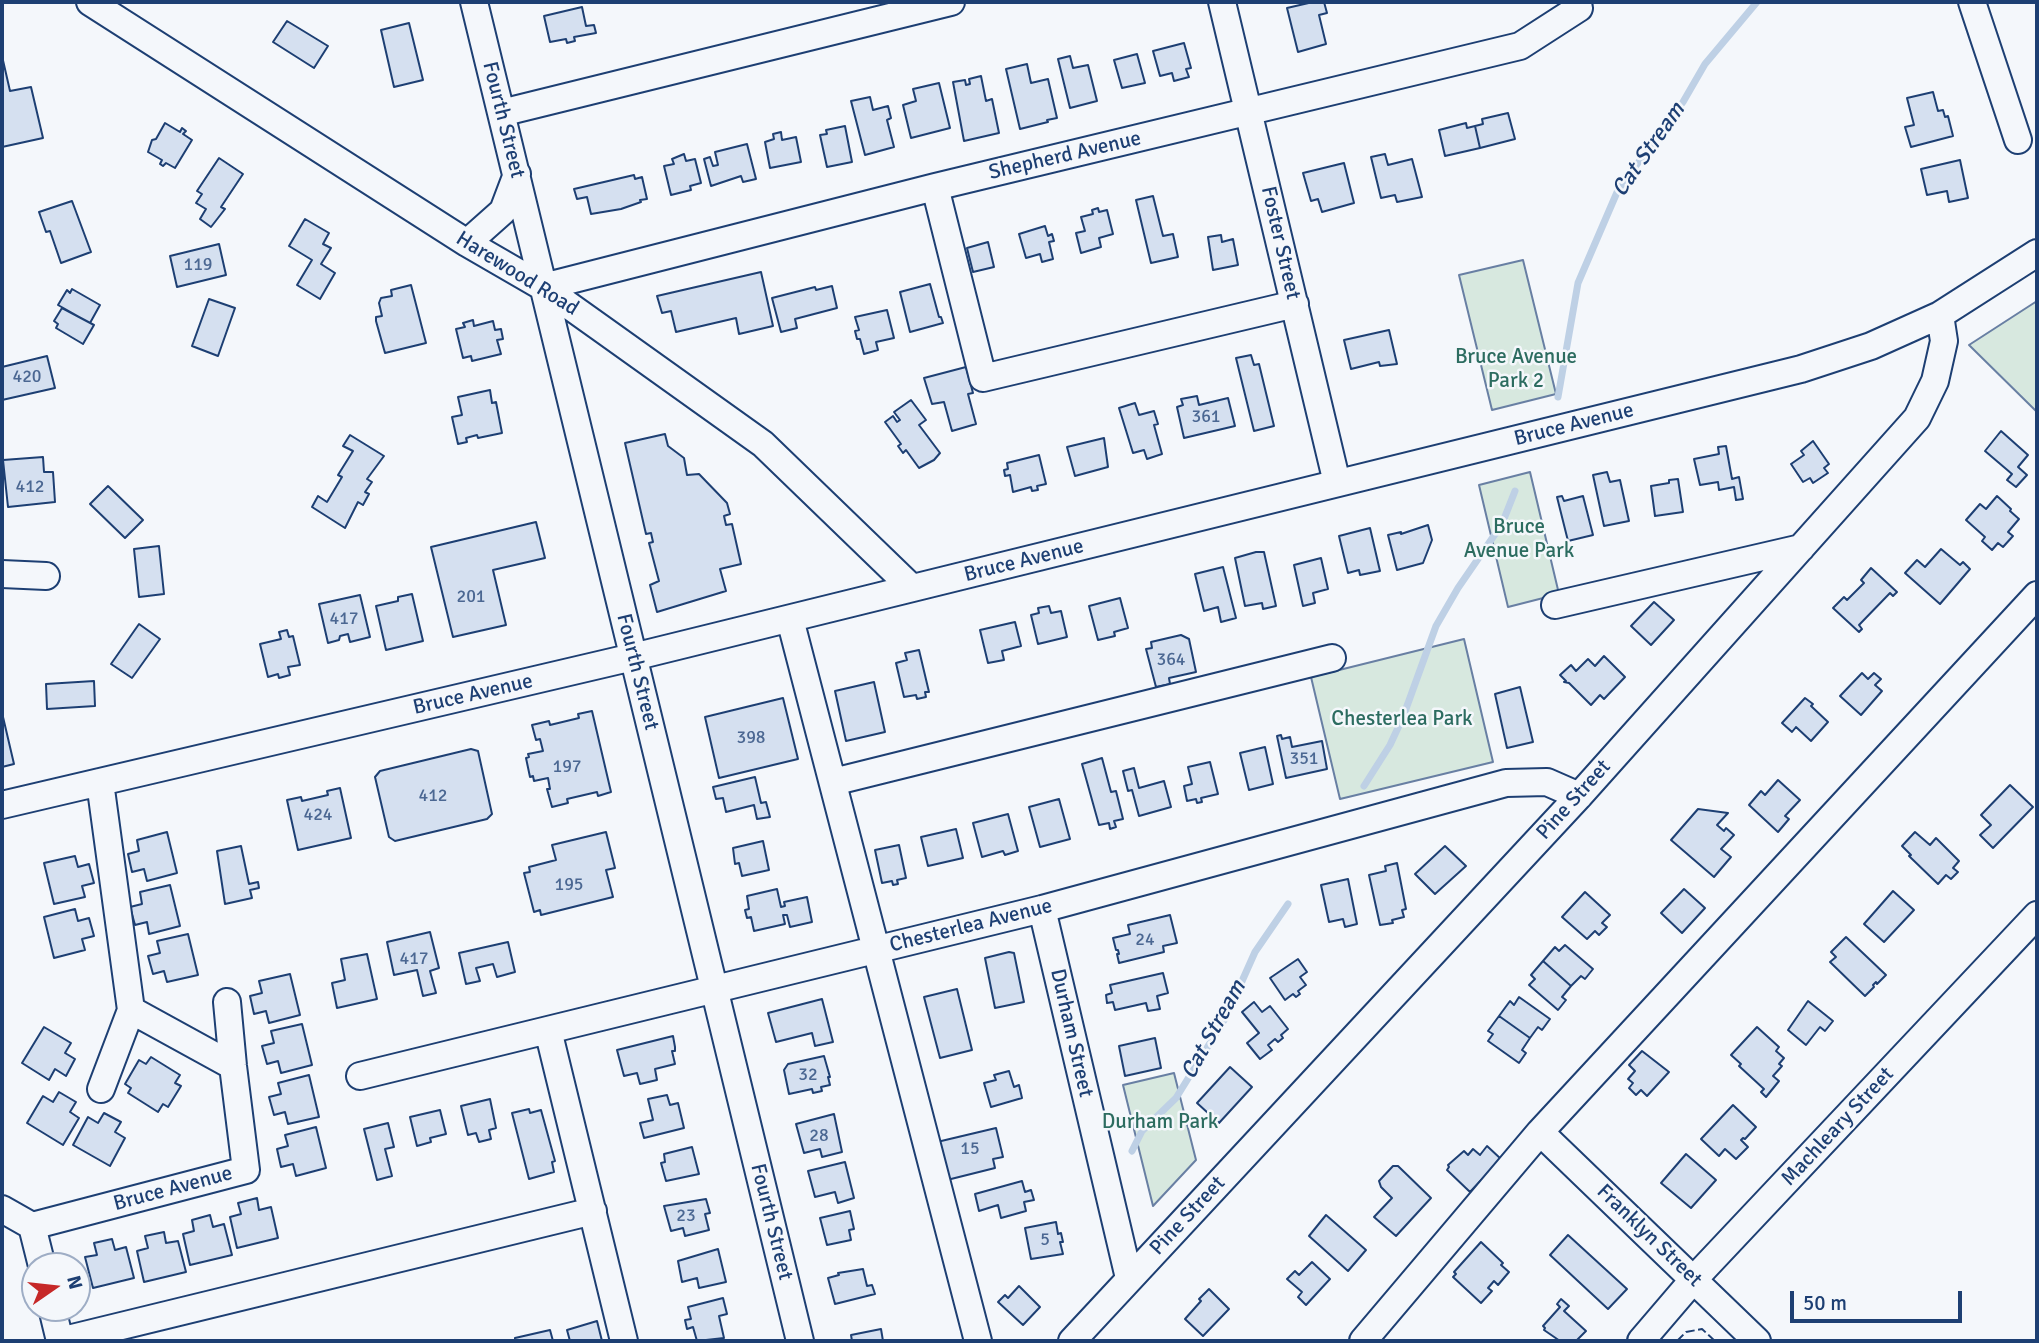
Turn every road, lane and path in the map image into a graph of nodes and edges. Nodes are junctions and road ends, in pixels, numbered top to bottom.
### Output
1 (90, 2) edge
2 (474, 2) edge
3 (951, 2) edge
4 (1222, 2) edge
5 (1972, 2) edge
6 (1579, 8) dead end
7 (1249, 112) junction
8 (501, 113) junction
9 (2018, 140) dead end
10 (517, 174) junction
11 (935, 187) junction
12 (467, 243) junction
13 (2037, 253) edge
14 (543, 287) junction
15 (1295, 304) junction
16 (1940, 315) junction
17 (1338, 484) junction
18 (1801, 548) junction
19 (2, 574) edge
20 (46, 576) dead end
21 (912, 588) junction
22 (2037, 595) edge
23 (1555, 605) dead end
24 (790, 619) junction
25 (633, 657) junction
26 (1332, 658) dead end
27 (100, 782) junction
28 (832, 782) junction
29 (1579, 796) junction
30 (2, 805) edge
31 (1042, 909) junction
32 (2037, 915) edge
33 (876, 950) junction
34 (714, 989) junction
35 (227, 1002) dead end
36 (131, 1010) junction
37 (548, 1030) junction
38 (233, 1066) junction
39 (360, 1076) dead end
40 (101, 1089) dead end
41 (1540, 1132) junction
42 (2, 1209) edge
43 (593, 1211) junction
44 (32, 1226) junction
45 (38, 1252) edge
46 (1129, 1278) junction
47 (1694, 1279) junction
48 (55, 1322) edge
49 (60, 1341) edge
50 (624, 1341) edge
51 (800, 1341) edge
52 (978, 1341) edge
53 (1072, 1341) edge
54 (1363, 1341) edge
55 (1641, 1341) edge
56 (1757, 1341) edge

1 - 12 street, Harewood Road
2 - 8 street, Fourth Street
3 - 8 street
4 - 7 street, Foster Street
5 - 9 street
6 - 7 street, Shepherd Avenue
7 - 11 street, Shepherd Avenue
7 - 15 street, Foster Street
8 - 10 street, Fourth Street
10 - 12 street
10 - 14 street, Fourth Street
11 - 14 street, Shepherd Avenue
11 - 15 street
12 - 14 street, Harewood Road
13 - 16 street
14 - 21 street, Harewood Road
14 - 25 street, Fourth Street
15 - 17 street, Foster Street
16 - 17 street, Bruce Avenue
16 - 18 street, Pine Street
17 - 21 street, Bruce Avenue
18 - 23 street
18 - 29 street, Pine Street
19 - 20 street
21 - 24 street, Bruce Avenue
22 - 41 street
24 - 25 street, Bruce Avenue
24 - 28 street
25 - 27 street, Bruce Avenue
25 - 34 street, Fourth Street
26 - 28 street
27 - 30 street, Bruce Avenue
27 - 36 street
28 - 33 street
29 - 31 street, Chesterlea Avenue
29 - 46 street, Pine Street
31 - 33 street, Chesterlea Avenue
31 - 46 street, Durham Street
32 - 47 street, Machleary Street
33 - 34 street, Chesterlea Avenue
33 - 52 street
34 - 37 street, Chesterlea Avenue
34 - 51 street, Fourth Street
35 - 38 street, Bruce Avenue
36 - 38 street
36 - 40 street
37 - 39 street, Chesterlea Avenue
37 - 43 street
38 - 44 street, Bruce Avenue
41 - 47 street, Franklyn Street
41 - 54 street
42 - 44 street
43 - 49 street
43 - 50 street
44 - 45 street
46 - 53 street, Pine Street
47 - 55 street, Machleary Street
47 - 56 street, Franklyn Street
48 - 49 street

